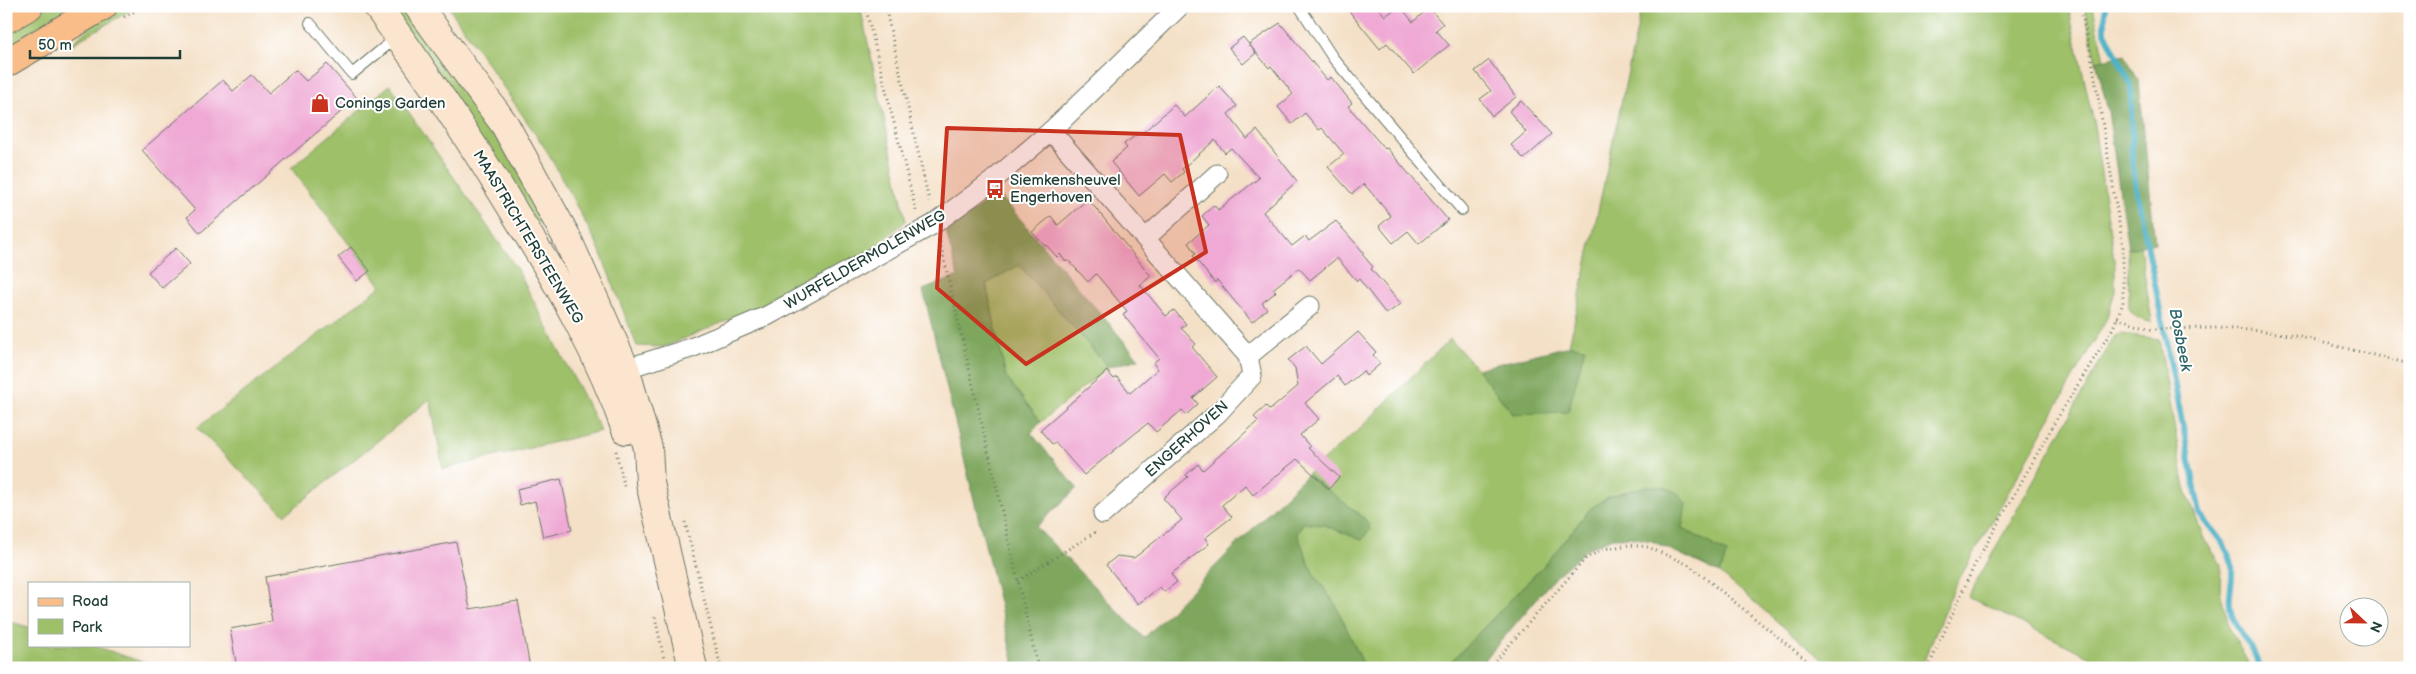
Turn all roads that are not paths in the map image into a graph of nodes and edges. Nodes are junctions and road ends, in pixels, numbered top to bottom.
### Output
1 (103, 6) edge
2 (377, 6) edge
3 (418, 6) edge
4 (1180, 6) edge
5 (1299, 6) edge
6 (310, 24) dead end
7 (398, 36) junction
8 (6, 63) edge
9 (1051, 131) junction
10 (1217, 174) dead end
11 (1462, 210) dead end
12 (566, 236) junction
13 (1147, 237) junction
14 (540, 253) junction
15 (1310, 306) dead end
16 (1248, 356) junction
17 (615, 372) junction
18 (1103, 514) road end
19 (693, 668) edge

1 - 8 main road
2 - 7 main road, MAASTRICHTERSTEENWEG
3 - 12 main road, MAASTRICHTERSTEENWEG
4 - 9 street, WURFELDERMOLENWEG
5 - 11 lane
6 - 7 lane
7 - 14 main road, MAASTRICHTERSTEENWEG
9 - 13 street
9 - 17 street, WURFELDERMOLENWEG
10 - 13 street
12 - 14 street
12 - 17 main road, MAASTRICHTERSTEENWEG
13 - 16 street
14 - 17 main road, MAASTRICHTERSTEENWEG
15 - 16 street
16 - 18 street, ENGERHOVEN
17 - 19 main road, MAASTRICHTERSTEENWEG

